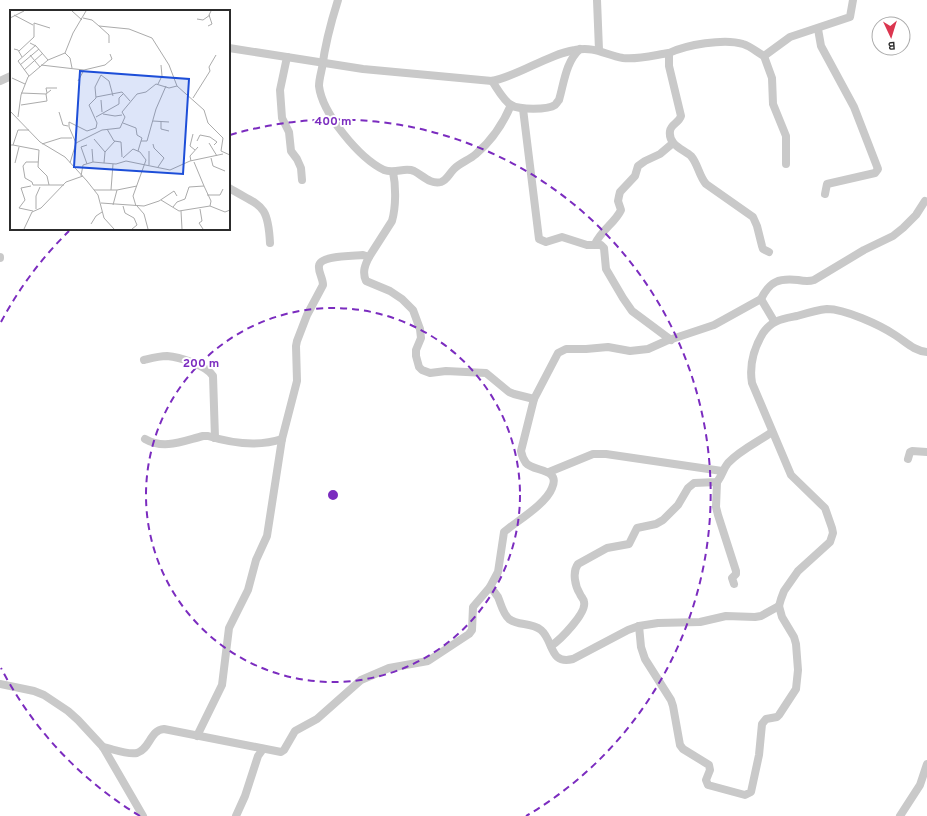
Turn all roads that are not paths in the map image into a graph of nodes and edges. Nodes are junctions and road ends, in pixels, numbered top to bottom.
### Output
1 (338, 0) edge
2 (597, 0) edge
3 (853, 0) edge
4 (818, 28) junction
5 (230, 48) edge
6 (580, 49) junction
7 (599, 50) junction
8 (669, 53) junction
9 (764, 56) junction
10 (287, 57) junction
11 (322, 63) junction
12 (10, 76) edge
13 (0, 81) edge
14 (492, 81) junction
15 (511, 105) junction
16 (522, 109) junction
17 (673, 143) junction
18 (786, 164) dead end
19 (393, 172) junction
20 (302, 180) dead end
21 (230, 189) edge
22 (824, 194) dead end
23 (926, 201) edge
24 (270, 243) dead end
25 (595, 244) junction
26 (769, 252) dead end
27 (368, 257) junction
28 (762, 298) junction
29 (774, 321) junction
30 (671, 340) junction
31 (927, 352) edge
32 (144, 360) dead end
33 (534, 399) junction
34 (772, 432) junction
35 (215, 438) junction
36 (145, 439) dead end
37 (282, 440) junction
38 (927, 452) edge
39 (908, 459) dead end
40 (722, 471) junction
41 (549, 472) junction
42 (717, 482) junction
43 (734, 584) dead end
44 (490, 587) junction
45 (779, 606) junction
46 (639, 626) junction
47 (551, 646) junction
48 (0, 684) edge
49 (197, 736) junction
50 (103, 747) junction
51 (263, 749) junction
52 (927, 764) edge
53 (143, 816) edge
54 (236, 816) edge
55 (900, 816) edge

1 - 11 street
2 - 7 street
3 - 4 street
4 - 9 street
4 - 22 street
5 - 10 street
6 - 7 street
6 - 14 street
6 - 16 street
7 - 8 street
8 - 9 street
8 - 17 street
9 - 18 street
10 - 11 street
10 - 20 street
11 - 14 street
11 - 19 street
12 - 13 street
14 - 15 street
15 - 16 street
15 - 19 street
16 - 25 street
17 - 25 street
17 - 26 street
19 - 27 street
21 - 24 street
23 - 28 street
25 - 30 street
27 - 33 street
27 - 37 street
28 - 29 street
28 - 30 street
29 - 31 street
29 - 34 street
30 - 33 street
32 - 35 street
33 - 41 street
34 - 40 street
34 - 45 street
35 - 36 street
35 - 37 street
37 - 49 street
38 - 39 street
40 - 41 street
40 - 42 street
41 - 44 street
42 - 43 street
42 - 47 street
44 - 47 street
44 - 51 street
45 - 46 street
45 - 46 street
46 - 47 street
48 - 50 street
49 - 50 street
49 - 51 street
50 - 53 street
51 - 54 street
52 - 55 street

